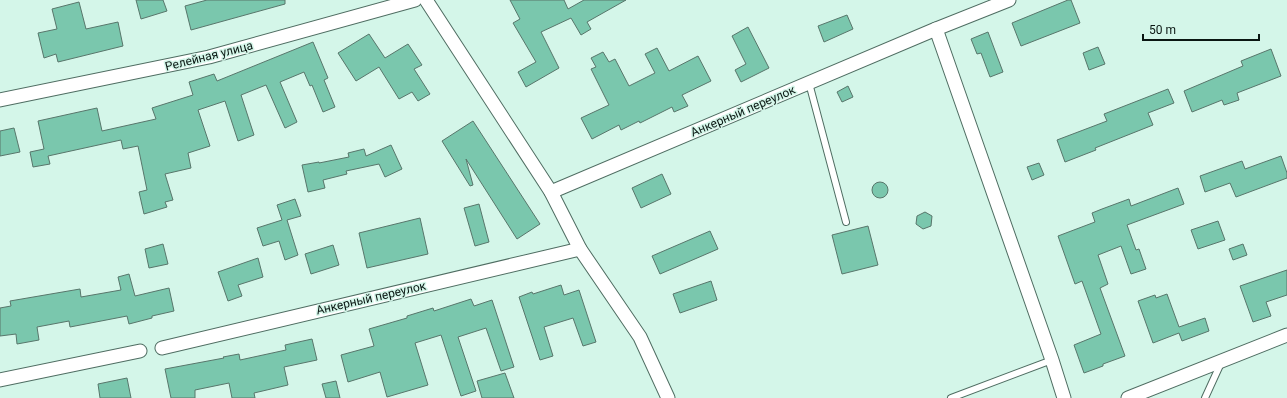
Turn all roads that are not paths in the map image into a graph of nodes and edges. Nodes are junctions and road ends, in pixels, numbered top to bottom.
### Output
1 (415, 0) edge
2 (426, 0) edge
3 (1009, 0) edge
4 (936, 29) junction
5 (809, 83) junction
6 (0, 100) edge
7 (551, 192) junction
8 (846, 222) dead end
9 (580, 249) junction
10 (1287, 335) edge
11 (162, 348) dead end
12 (140, 351) dead end
13 (1052, 360) junction
14 (1223, 360) junction
15 (0, 380) edge
16 (668, 398) edge
17 (951, 398) edge
18 (1064, 398) edge
19 (1128, 398) edge
20 (1205, 398) edge

1 - 6 street, Релейная улица
2 - 7 street
3 - 4 street, Анкерный переулок
4 - 5 street, Анкерный переулок
4 - 13 street
5 - 7 street, Анкерный переулок
5 - 8 lane
7 - 9 street
9 - 11 street, Анкерный переулок
9 - 16 street
10 - 14 street
12 - 15 street
13 - 17 lane
13 - 18 street
14 - 19 street
14 - 20 lane

